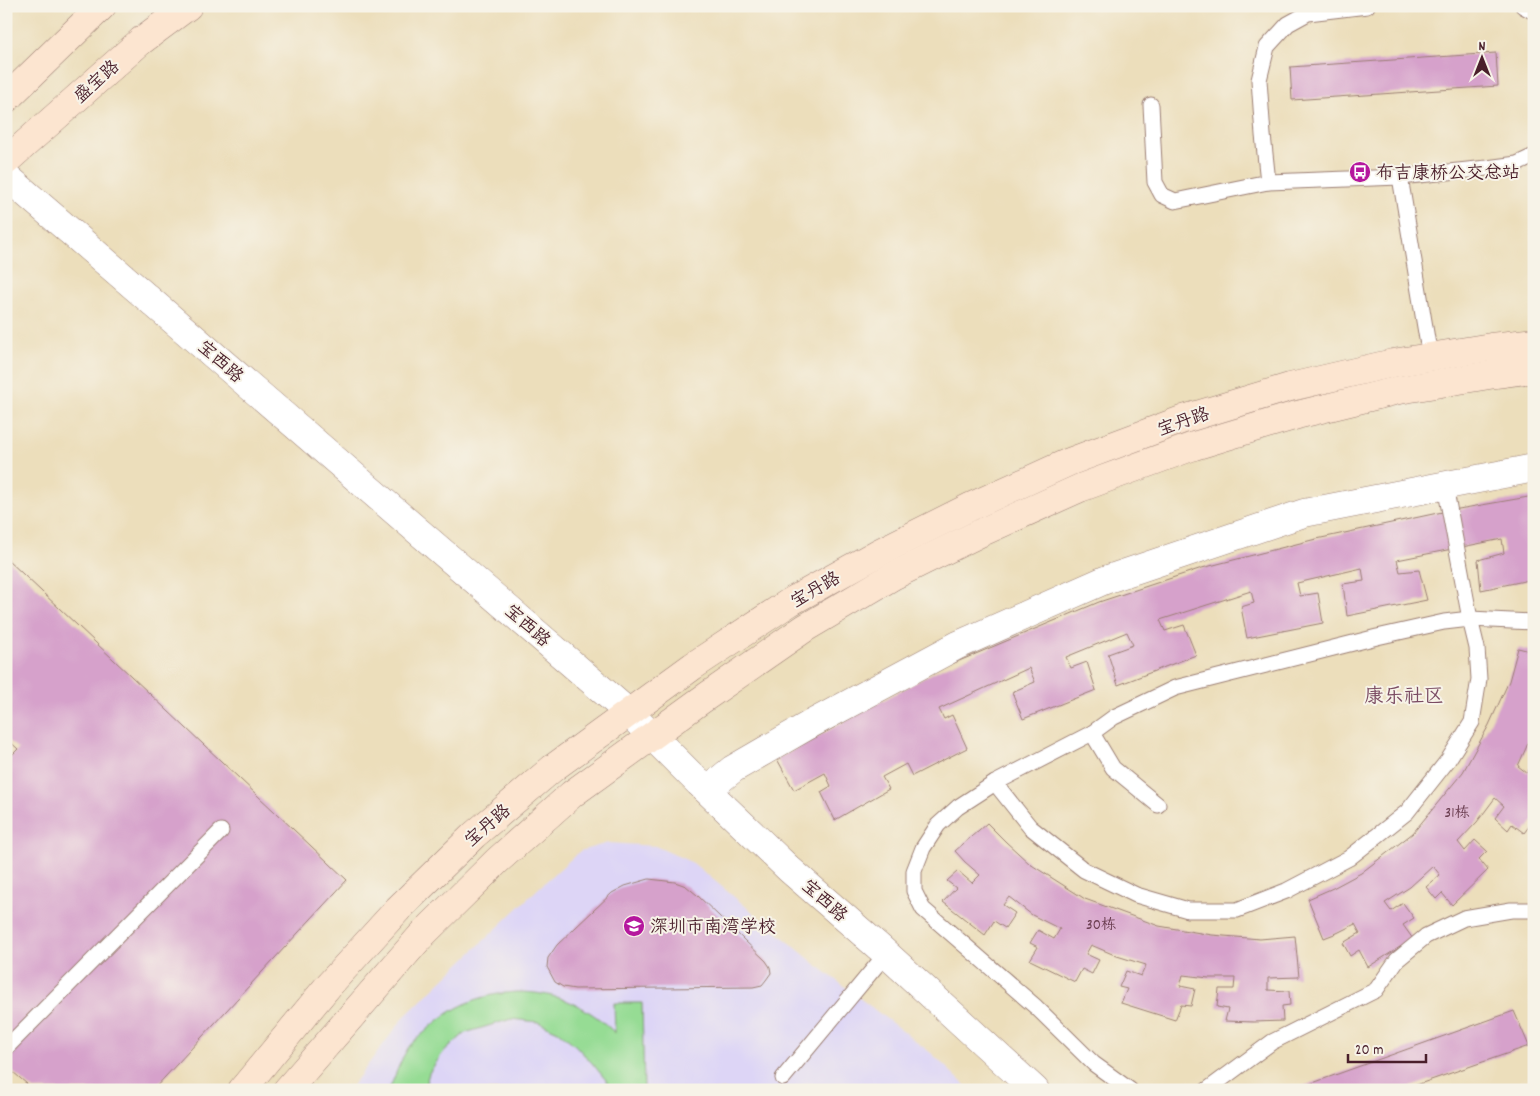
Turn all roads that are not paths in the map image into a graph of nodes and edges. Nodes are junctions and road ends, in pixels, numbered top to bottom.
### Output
1 (102, 6) edge
2 (188, 6) edge
3 (1367, 6) edge
4 (1523, 6) edge
5 (1534, 12) edge
6 (6, 99) edge
7 (1151, 105) dead end
8 (1534, 156) edge
9 (6, 161) edge
10 (6, 176) edge
11 (1400, 177) junction
12 (1268, 182) junction
13 (1534, 342) edge
14 (1430, 357) junction
15 (1534, 369) edge
16 (1534, 468) edge
17 (1445, 486) junction
18 (1470, 619) junction
19 (1534, 622) edge
20 (629, 713) junction
21 (1092, 733) junction
22 (652, 736) junction
23 (995, 783) junction
24 (707, 790) junction
25 (1158, 805) dead end
26 (221, 831) dead end
27 (1534, 910) edge
28 (886, 954) junction
29 (6, 1048) edge
30 (783, 1078) dead end
31 (242, 1090) edge
32 (287, 1090) edge
33 (1035, 1090) edge
34 (1130, 1090) edge
35 (1207, 1090) edge

1 - 6 street
2 - 9 street, 盛宝路
3 - 12 lane
4 - 5 lane
7 - 12 lane
8 - 11 lane
10 - 20 street, 宝西路
11 - 12 lane
11 - 14 lane
13 - 14 street, 宝丹路
14 - 20 street, 宝丹路
15 - 22 street, 宝丹路
16 - 17 street
17 - 18 lane
17 - 24 street
18 - 19 lane
18 - 21 lane
18 - 23 lane
20 - 22 street, 宝西路
20 - 31 street, 宝丹路
21 - 23 lane
21 - 25 lane
22 - 24 street, 宝西路
22 - 32 street, 宝丹路
23 - 34 lane
24 - 28 street, 宝西路
26 - 29 lane
27 - 35 lane
28 - 30 lane
28 - 33 street, 宝西路

